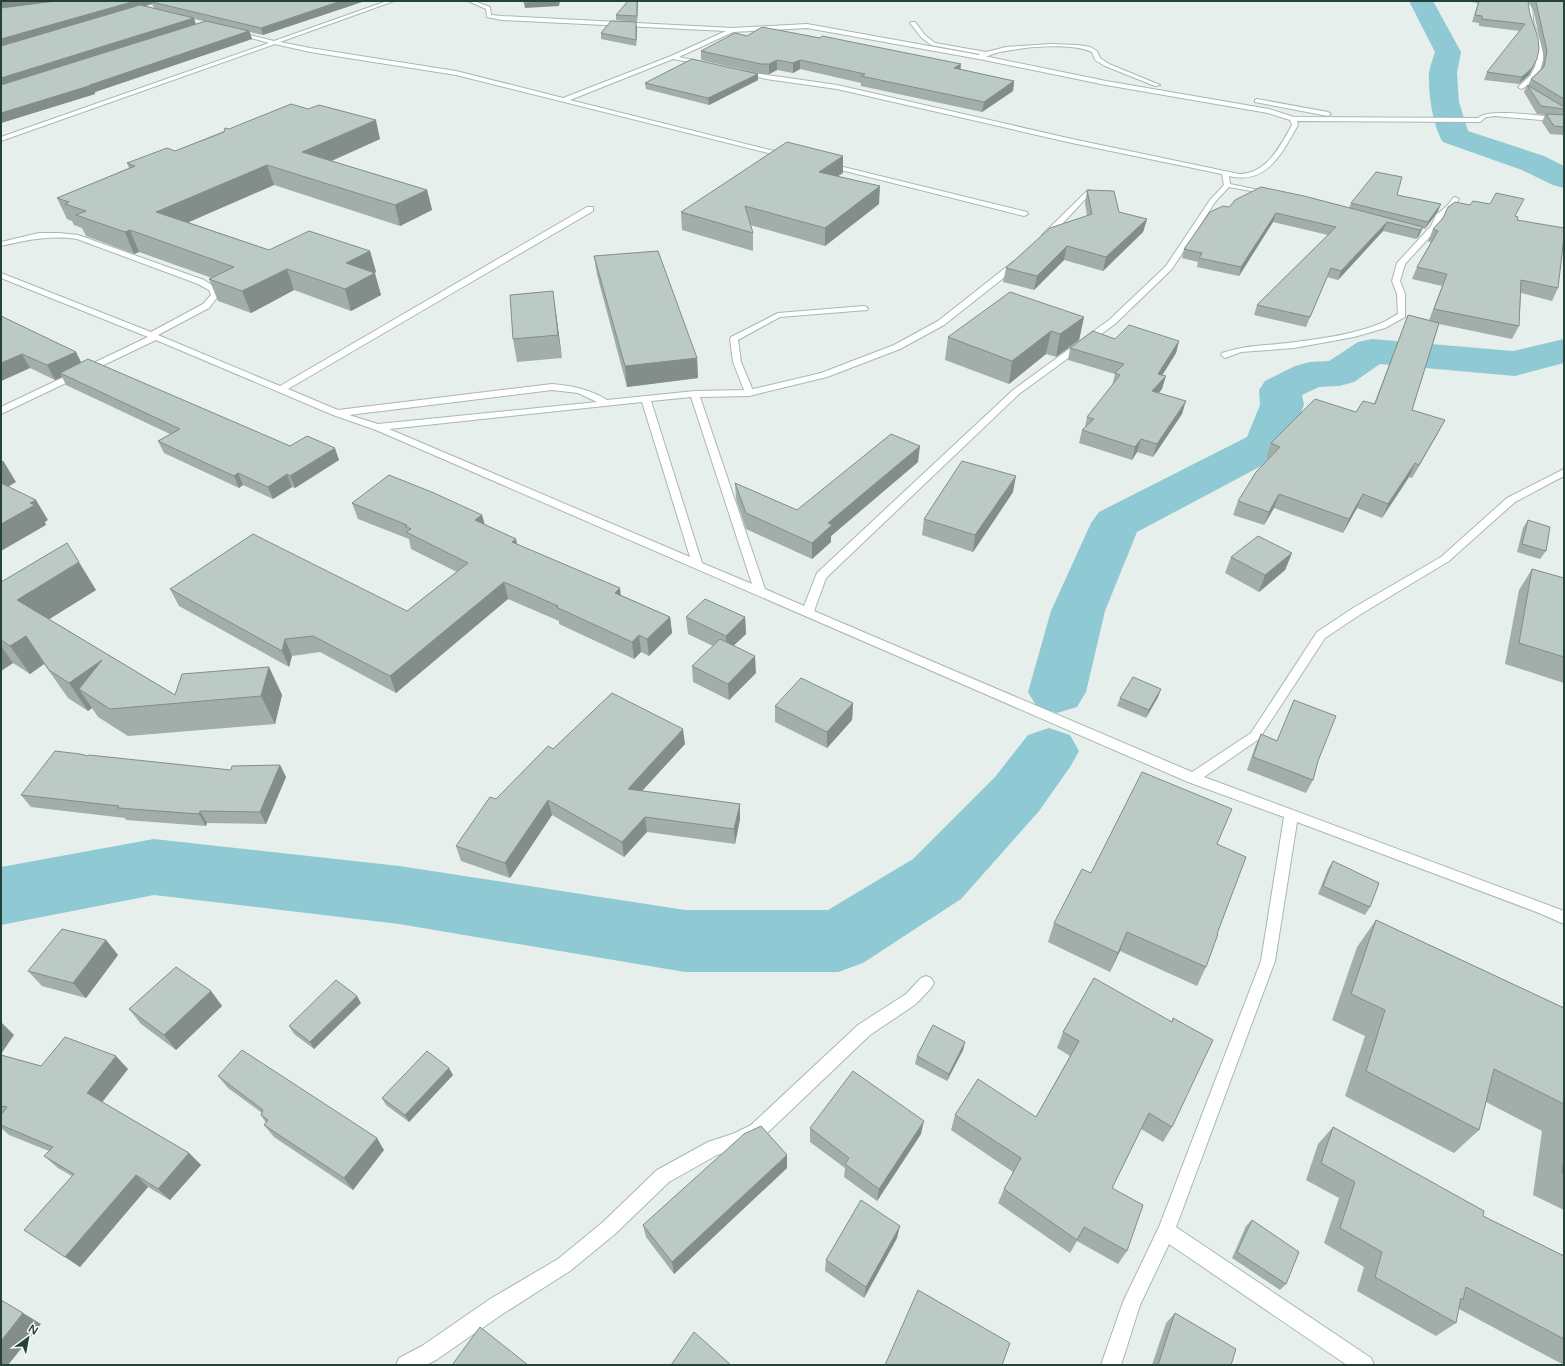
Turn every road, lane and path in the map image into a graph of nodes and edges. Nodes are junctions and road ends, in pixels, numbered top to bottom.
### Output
1 (392, 1) edge
2 (470, 1) edge
3 (1524, 1) edge
4 (913, 24) dead end
5 (732, 30) junction
6 (229, 31) edge
7 (275, 43) junction
8 (986, 54) junction
9 (979, 57) junction
10 (673, 58) junction
11 (711, 66) edge
12 (733, 70) edge
13 (1106, 83) junction
14 (1158, 85) junction
15 (1527, 92) edge
16 (1204, 93) dead end
17 (564, 100) junction
18 (1248, 100) dead end
19 (1293, 119) junction
20 (1351, 119) junction
21 (1564, 120) edge
22 (1, 138) edge
23 (794, 157) edge
24 (817, 163) edge
25 (1225, 173) junction
26 (1227, 186) junction
27 (1089, 192) edge
28 (1279, 196) edge
29 (1454, 199) dead end
30 (590, 209) dead end
31 (1024, 214) dead end
32 (1415, 232) edge
33 (1428, 234) junction
34 (1041, 241) edge
35 (1, 244) edge
36 (1024, 257) edge
37 (1, 275) edge
38 (864, 308) dead end
39 (153, 336) junction
40 (1225, 355) dead end
41 (280, 390) junction
42 (749, 392) junction
43 (696, 394) junction
44 (646, 399) junction
45 (605, 403) junction
46 (1, 411) edge
47 (336, 413) junction
48 (378, 428) junction
49 (1564, 472) edge
50 (697, 564) junction
51 (760, 592) junction
52 (808, 612) junction
53 (1193, 778) junction
54 (1291, 815) junction
55 (1564, 918) edge
56 (926, 983) dead end
57 (1166, 1231) junction
58 (406, 1365) edge
59 (1111, 1365) edge
60 (1364, 1365) edge

1 - 7 street
2 - 5 street
3 - 15 street
4 - 8 street
5 - 9 street
5 - 10 street
6 - 7 street
7 - 17 street
7 - 22 street
8 - 9 street
8 - 14 street
9 - 13 street
10 - 11 street
10 - 17 street
12 - 25 street
13 - 14 street
13 - 19 street
14 - 16 street
17 - 23 street
18 - 20 street
19 - 20 street
19 - 25 street
20 - 21 street
24 - 31 street
25 - 26 street
26 - 28 street
26 - 52 street
27 - 34 street
29 - 33 street
30 - 41 street
32 - 33 street
33 - 40 street
35 - 39 street
36 - 42 street
37 - 39 street
38 - 42 street
39 - 41 street
39 - 46 street
41 - 47 street
42 - 43 street
43 - 44 street
43 - 51 street
44 - 45 street
44 - 50 street
45 - 47 street
45 - 48 street
47 - 48 street
48 - 50 street
49 - 53 street
50 - 51 street
51 - 52 street
52 - 53 street
53 - 54 street
54 - 55 street
54 - 57 street
56 - 58 street
57 - 59 street
57 - 60 street

